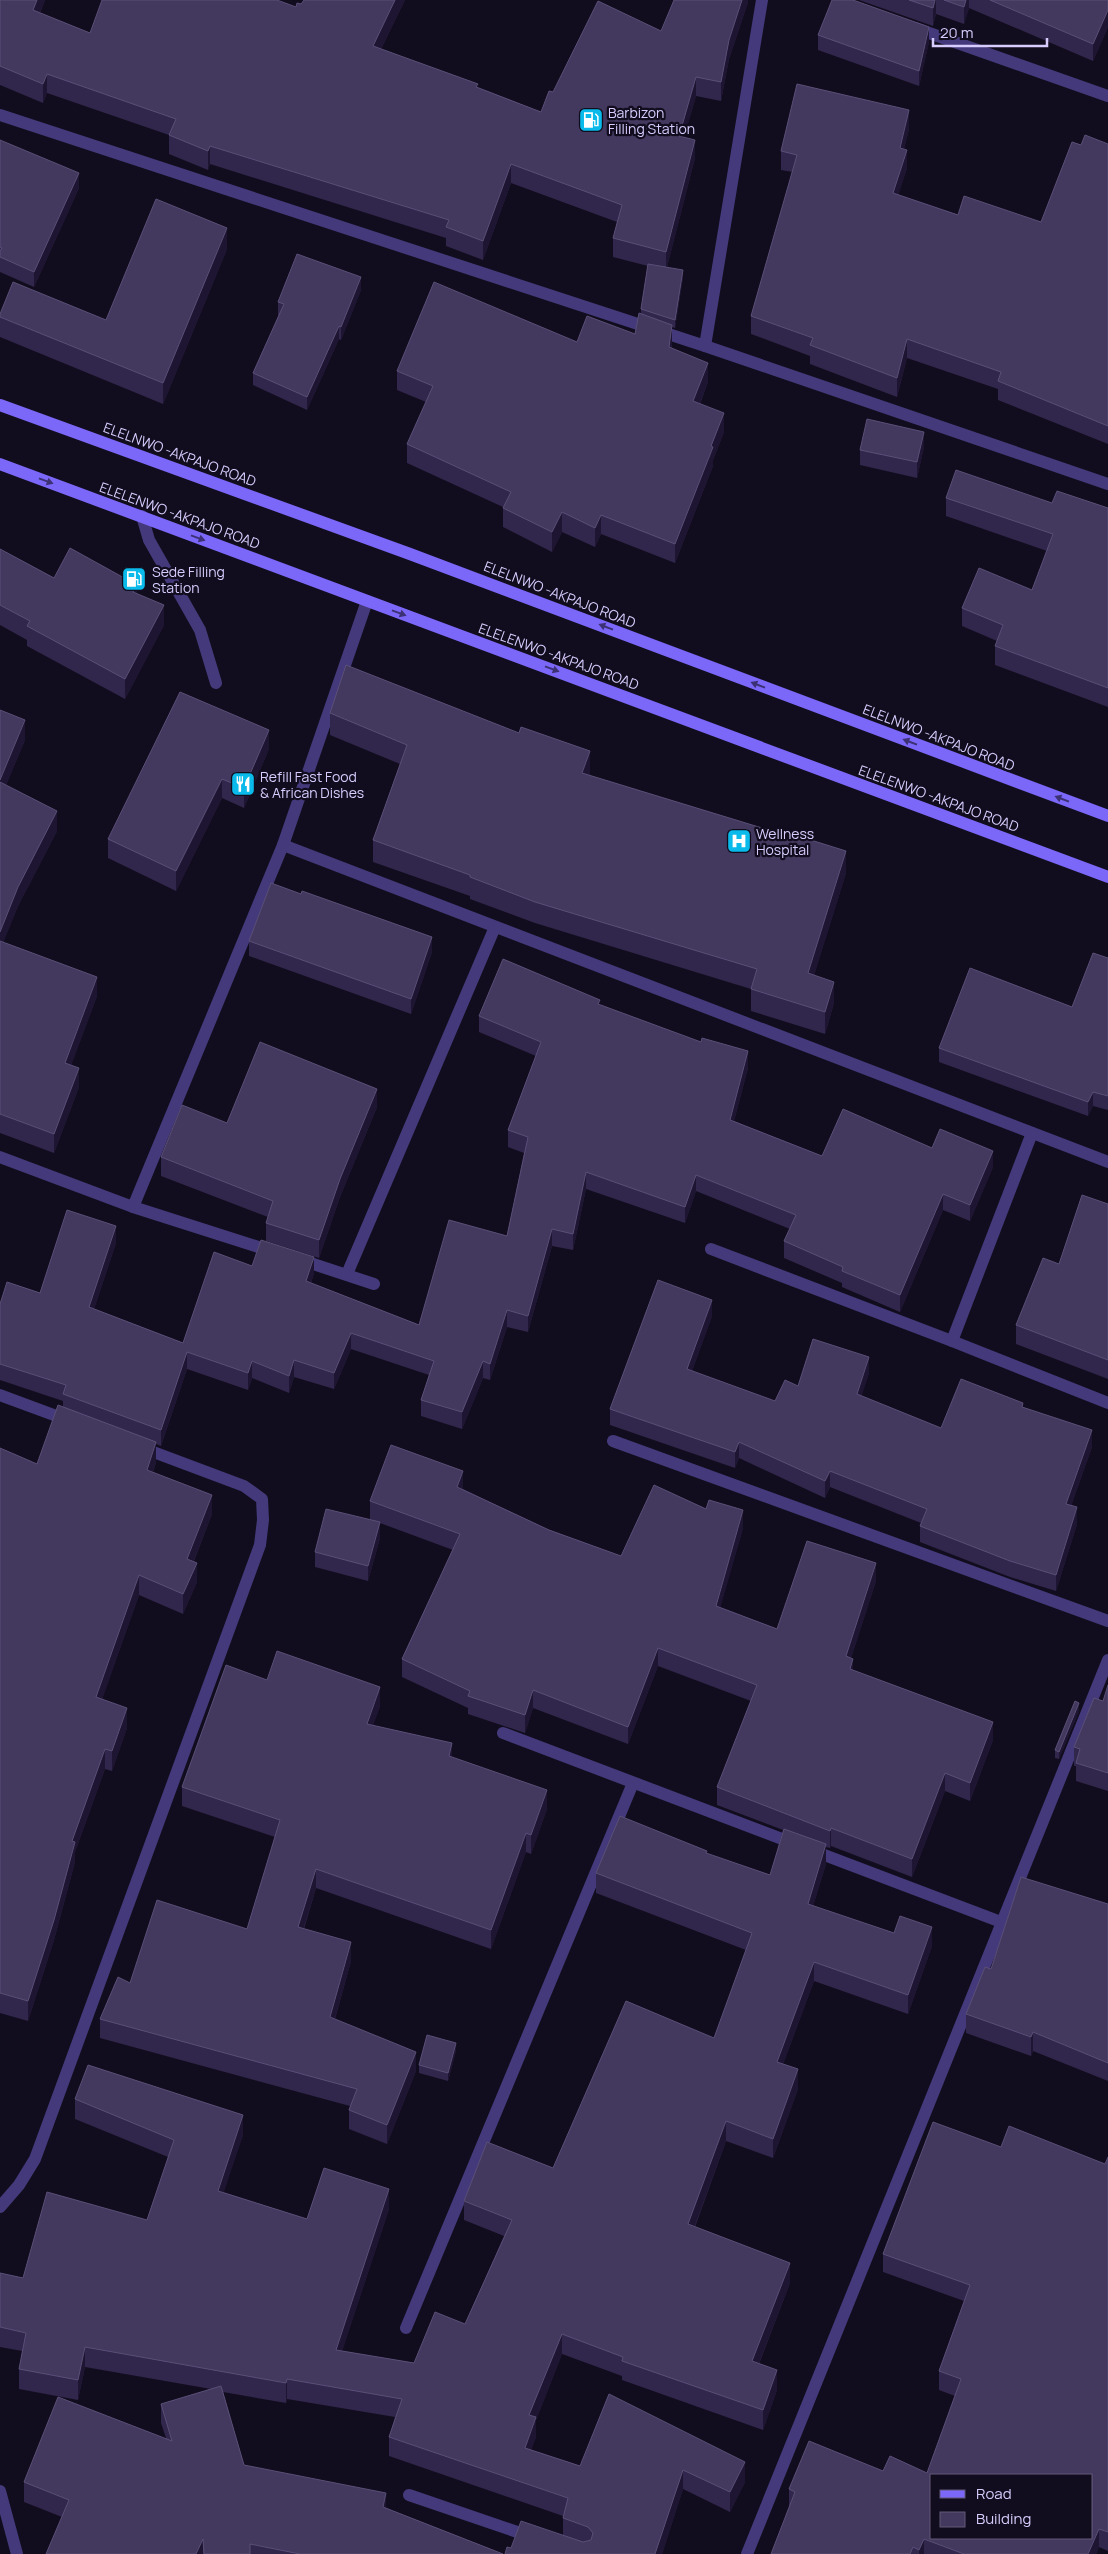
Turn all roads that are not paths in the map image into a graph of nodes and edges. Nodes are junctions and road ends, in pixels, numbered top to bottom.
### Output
1 (762, 0) edge
2 (901, 23) edge
3 (1108, 96) edge
4 (0, 115) edge
5 (705, 346) junction
6 (0, 405) edge
7 (0, 464) edge
8 (1108, 484) edge
9 (142, 516) junction
10 (367, 601) junction
11 (216, 683) dead end
12 (1108, 816) edge
13 (282, 845) junction
14 (1108, 877) edge
15 (495, 927) junction
16 (1032, 1133) junction
17 (0, 1157) edge
18 (1108, 1162) edge
19 (133, 1207) junction
20 (711, 1249) dead end
21 (347, 1274) junction
22 (374, 1284) dead end
23 (952, 1341) junction
24 (0, 1395) edge
25 (1108, 1403) edge
26 (81, 1425) edge
27 (613, 1441) dead end
28 (127, 1442) edge
29 (1108, 1621) edge
30 (1108, 1660) edge
31 (503, 1733) dead end
32 (633, 1783) junction
33 (1001, 1922) junction
34 (0, 2207) edge
35 (406, 2328) dead end
36 (0, 2491) edge
37 (409, 2495) dead end
38 (548, 2542) edge
39 (17, 2554) edge
40 (747, 2554) edge

1 - 5 street
2 - 3 street
4 - 5 street
5 - 8 street
12 -> 6 main road, ELELNWO -AKPAJO ROAD
7 -> 9 main road, ELELENWO -AKPAJO ROAD
9 -> 10 main road, ELELENWO -AKPAJO ROAD
9 - 11 street
10 - 13 street
10 -> 14 main road, ELELENWO -AKPAJO ROAD
13 - 15 street
13 - 19 street
15 - 16 street
15 - 21 street
16 - 18 street
16 - 23 street
17 - 19 street
19 - 21 street
20 - 23 street
21 - 22 street
23 - 25 street
24 - 26 street
27 - 29 street
28 - 34 street
30 - 33 street
31 - 32 street
32 - 33 street
32 - 35 street
33 - 40 street
36 - 39 street
37 - 38 street

